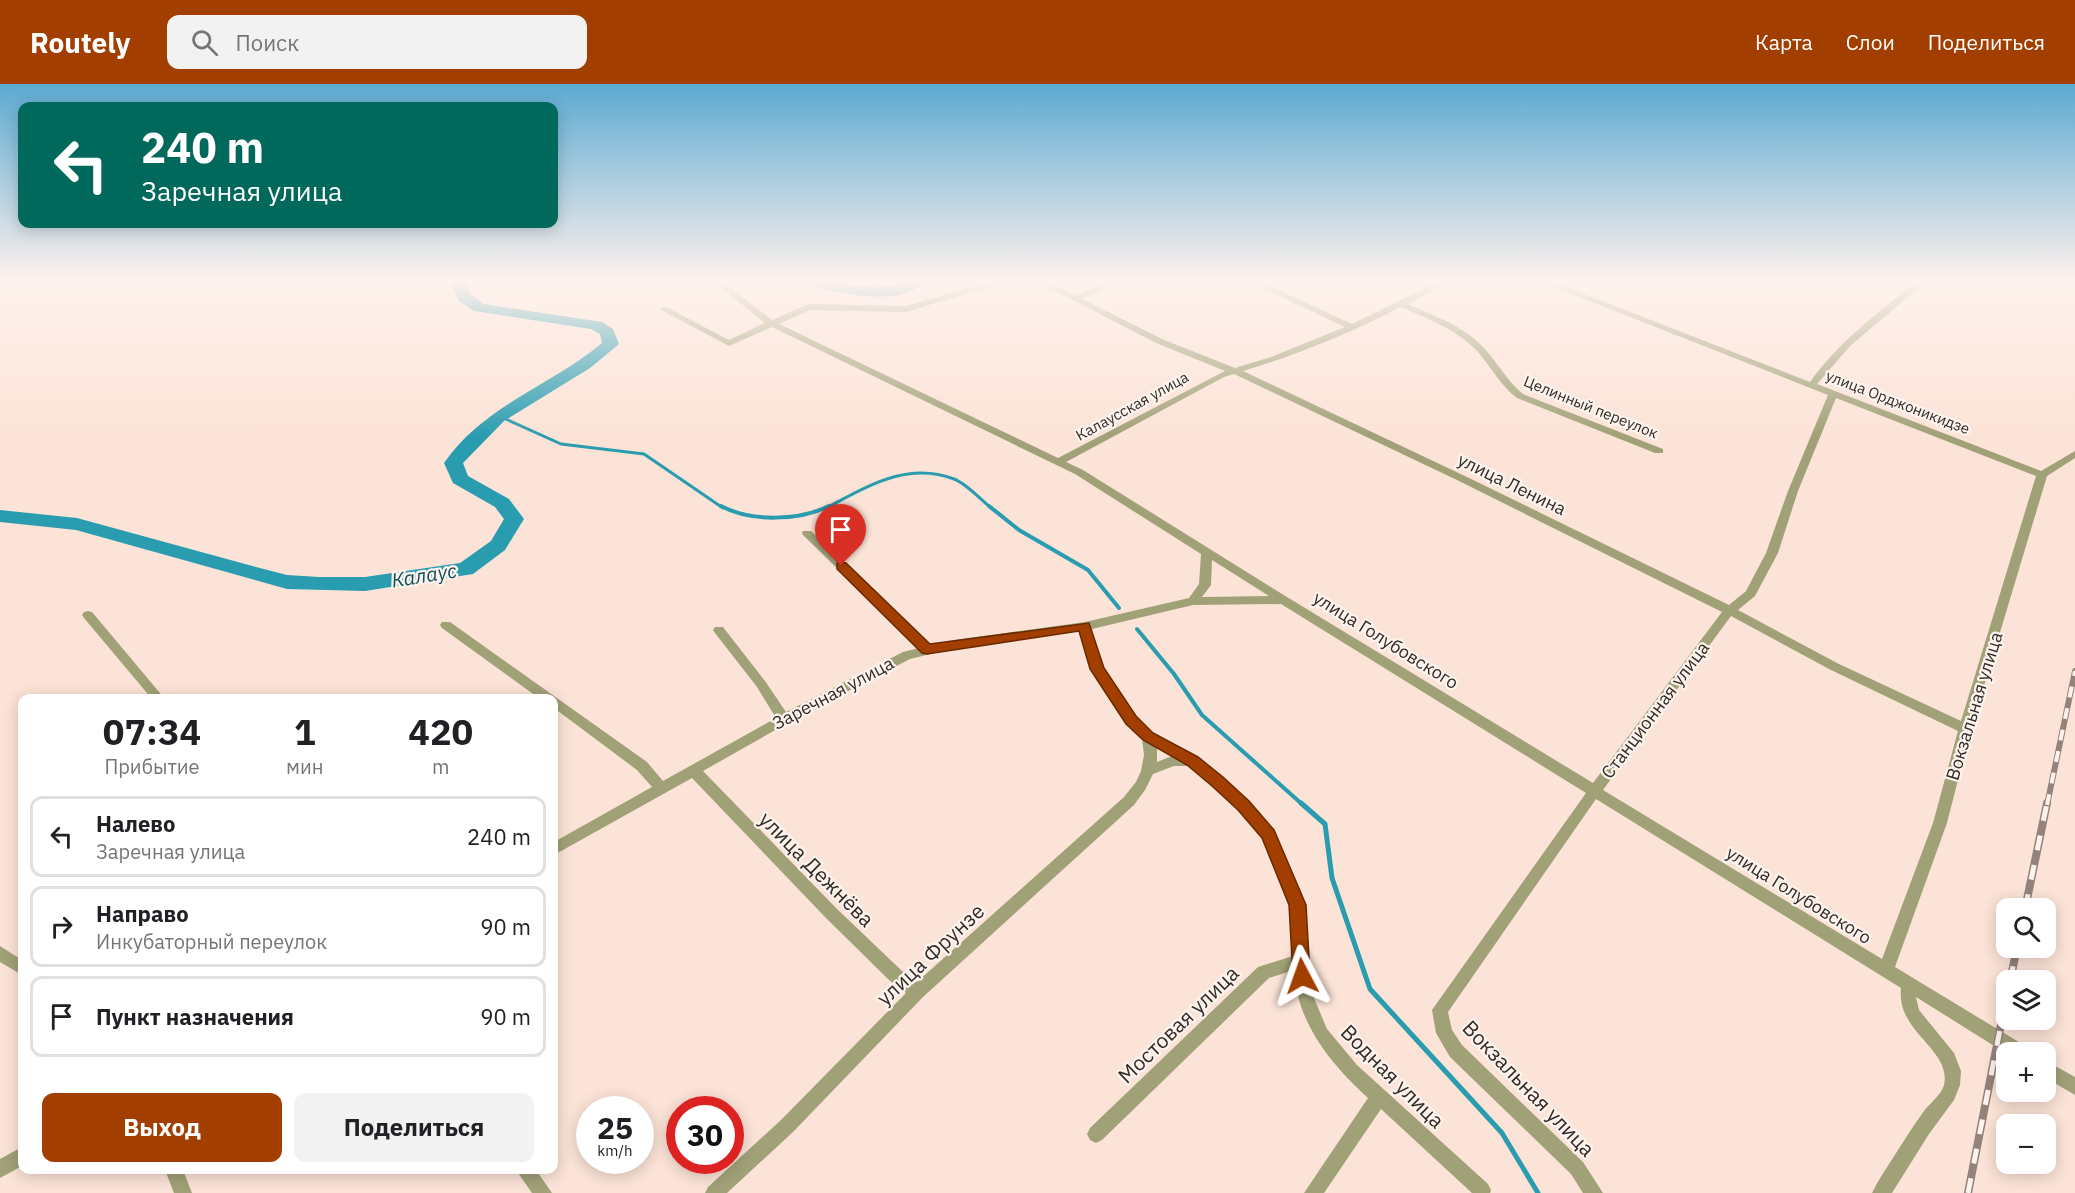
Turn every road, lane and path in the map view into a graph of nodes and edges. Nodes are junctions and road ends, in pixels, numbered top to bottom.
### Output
1 (707, 332) edge
2 (752, 332) edge
3 (788, 332) edge
4 (1143, 332) edge
5 (1340, 332) edge
6 (1454, 332) edge
7 (1674, 332) edge
8 (1860, 332) edge
9 (1234, 371) junction
10 (1812, 385) junction
11 (1833, 393) junction
12 (1659, 452) dead end
13 (2075, 454) edge
14 (1060, 461) junction
15 (2042, 475) junction
16 (807, 533) dead end
17 (1207, 552) junction
18 (1283, 600) junction
19 (1194, 601) junction
20 (1730, 611) junction
21 (88, 615) dead end
22 (446, 626) dead end
23 (1084, 626) junction
24 (719, 630) dead end
25 (927, 650) junction
26 (155, 694) edge
27 (542, 694) edge
28 (558, 705) edge
29 (784, 719) junction
30 (1965, 729) junction
31 (1148, 736) junction
32 (1192, 761) junction
33 (693, 770) junction
34 (1150, 770) junction
35 (662, 789) junction
36 (1594, 792) junction
37 (558, 847) edge
38 (0, 953) edge
39 (1300, 961) junction
40 (18, 965) edge
41 (1886, 971) junction
42 (1909, 985) junction
43 (917, 992) junction
44 (1440, 1010) joint
45 (2002, 1042) edge
46 (2056, 1075) edge
47 (2075, 1087) edge
48 (1379, 1097) junction
49 (1096, 1134) dead end
50 (18, 1158) edge
51 (0, 1169) edge
52 (176, 1174) edge
53 (528, 1174) edge
54 (1482, 1190) dead end
55 (183, 1193) edge
56 (543, 1193) edge
57 (714, 1193) edge
58 (1313, 1193) edge
59 (1594, 1193) edge
60 (1881, 1193) edge

1 - 2 street
3 - 14 street, улица Голубовского
4 - 9 street, улица Ленина
5 - 9 street, Калаусская улица
6 - 12 street, Целинный переулок
7 - 10 street, улица Орджоникидзе
8 - 10 street
9 - 14 street, Калаусская улица
9 - 20 street, улица Ленина
10 - 11 street, улица Орджоникидзе
11 - 15 street, улица Орджоникидзе
11 - 20 street, Станционная улица
13 - 15 street
14 - 17 street, улица Голубовского
15 - 30 street, Вокзальная улица
16 - 25 street
17 - 18 street, улица Голубовского
17 - 19 street
18 - 19 street, Заречная улица
18 - 36 street, улица Голубовского
19 - 23 street, Заречная улица
20 - 30 street, улица Ленина
20 - 36 street, Станционная улица
21 - 26 street
22 - 27 street
23 - 25 street, Заречная улица
23 - 31 street, Водная улица
24 - 29 street
25 - 29 street, Заречная улица
28 - 35 street
29 - 33 street, Заречная улица
30 - 41 street, Вокзальная улица
31 - 32 street, Водная улица
31 - 34 street
32 - 34 street
32 - 39 street, Водная улица
33 - 35 street, Заречная улица
33 - 43 street, улица Дежнёва
34 - 43 street, улица Фрунзе
35 - 37 street, Заречная улица
36 - 41 street, улица Голубовского
36 - 44 street, Станционная улица
38 - 40 street
39 - 48 street, Водная улица
39 - 49 street, Мостовая улица
41 - 42 street, улица Голубовского
42 - 45 street, улица Голубовского
42 - 60 street
43 - 57 street, улица Фрунзе
44 - 59 street, Вокзальная улица
46 - 47 street
48 - 54 street, Водная улица
48 - 58 street
50 - 51 street
52 - 55 street
53 - 56 street

